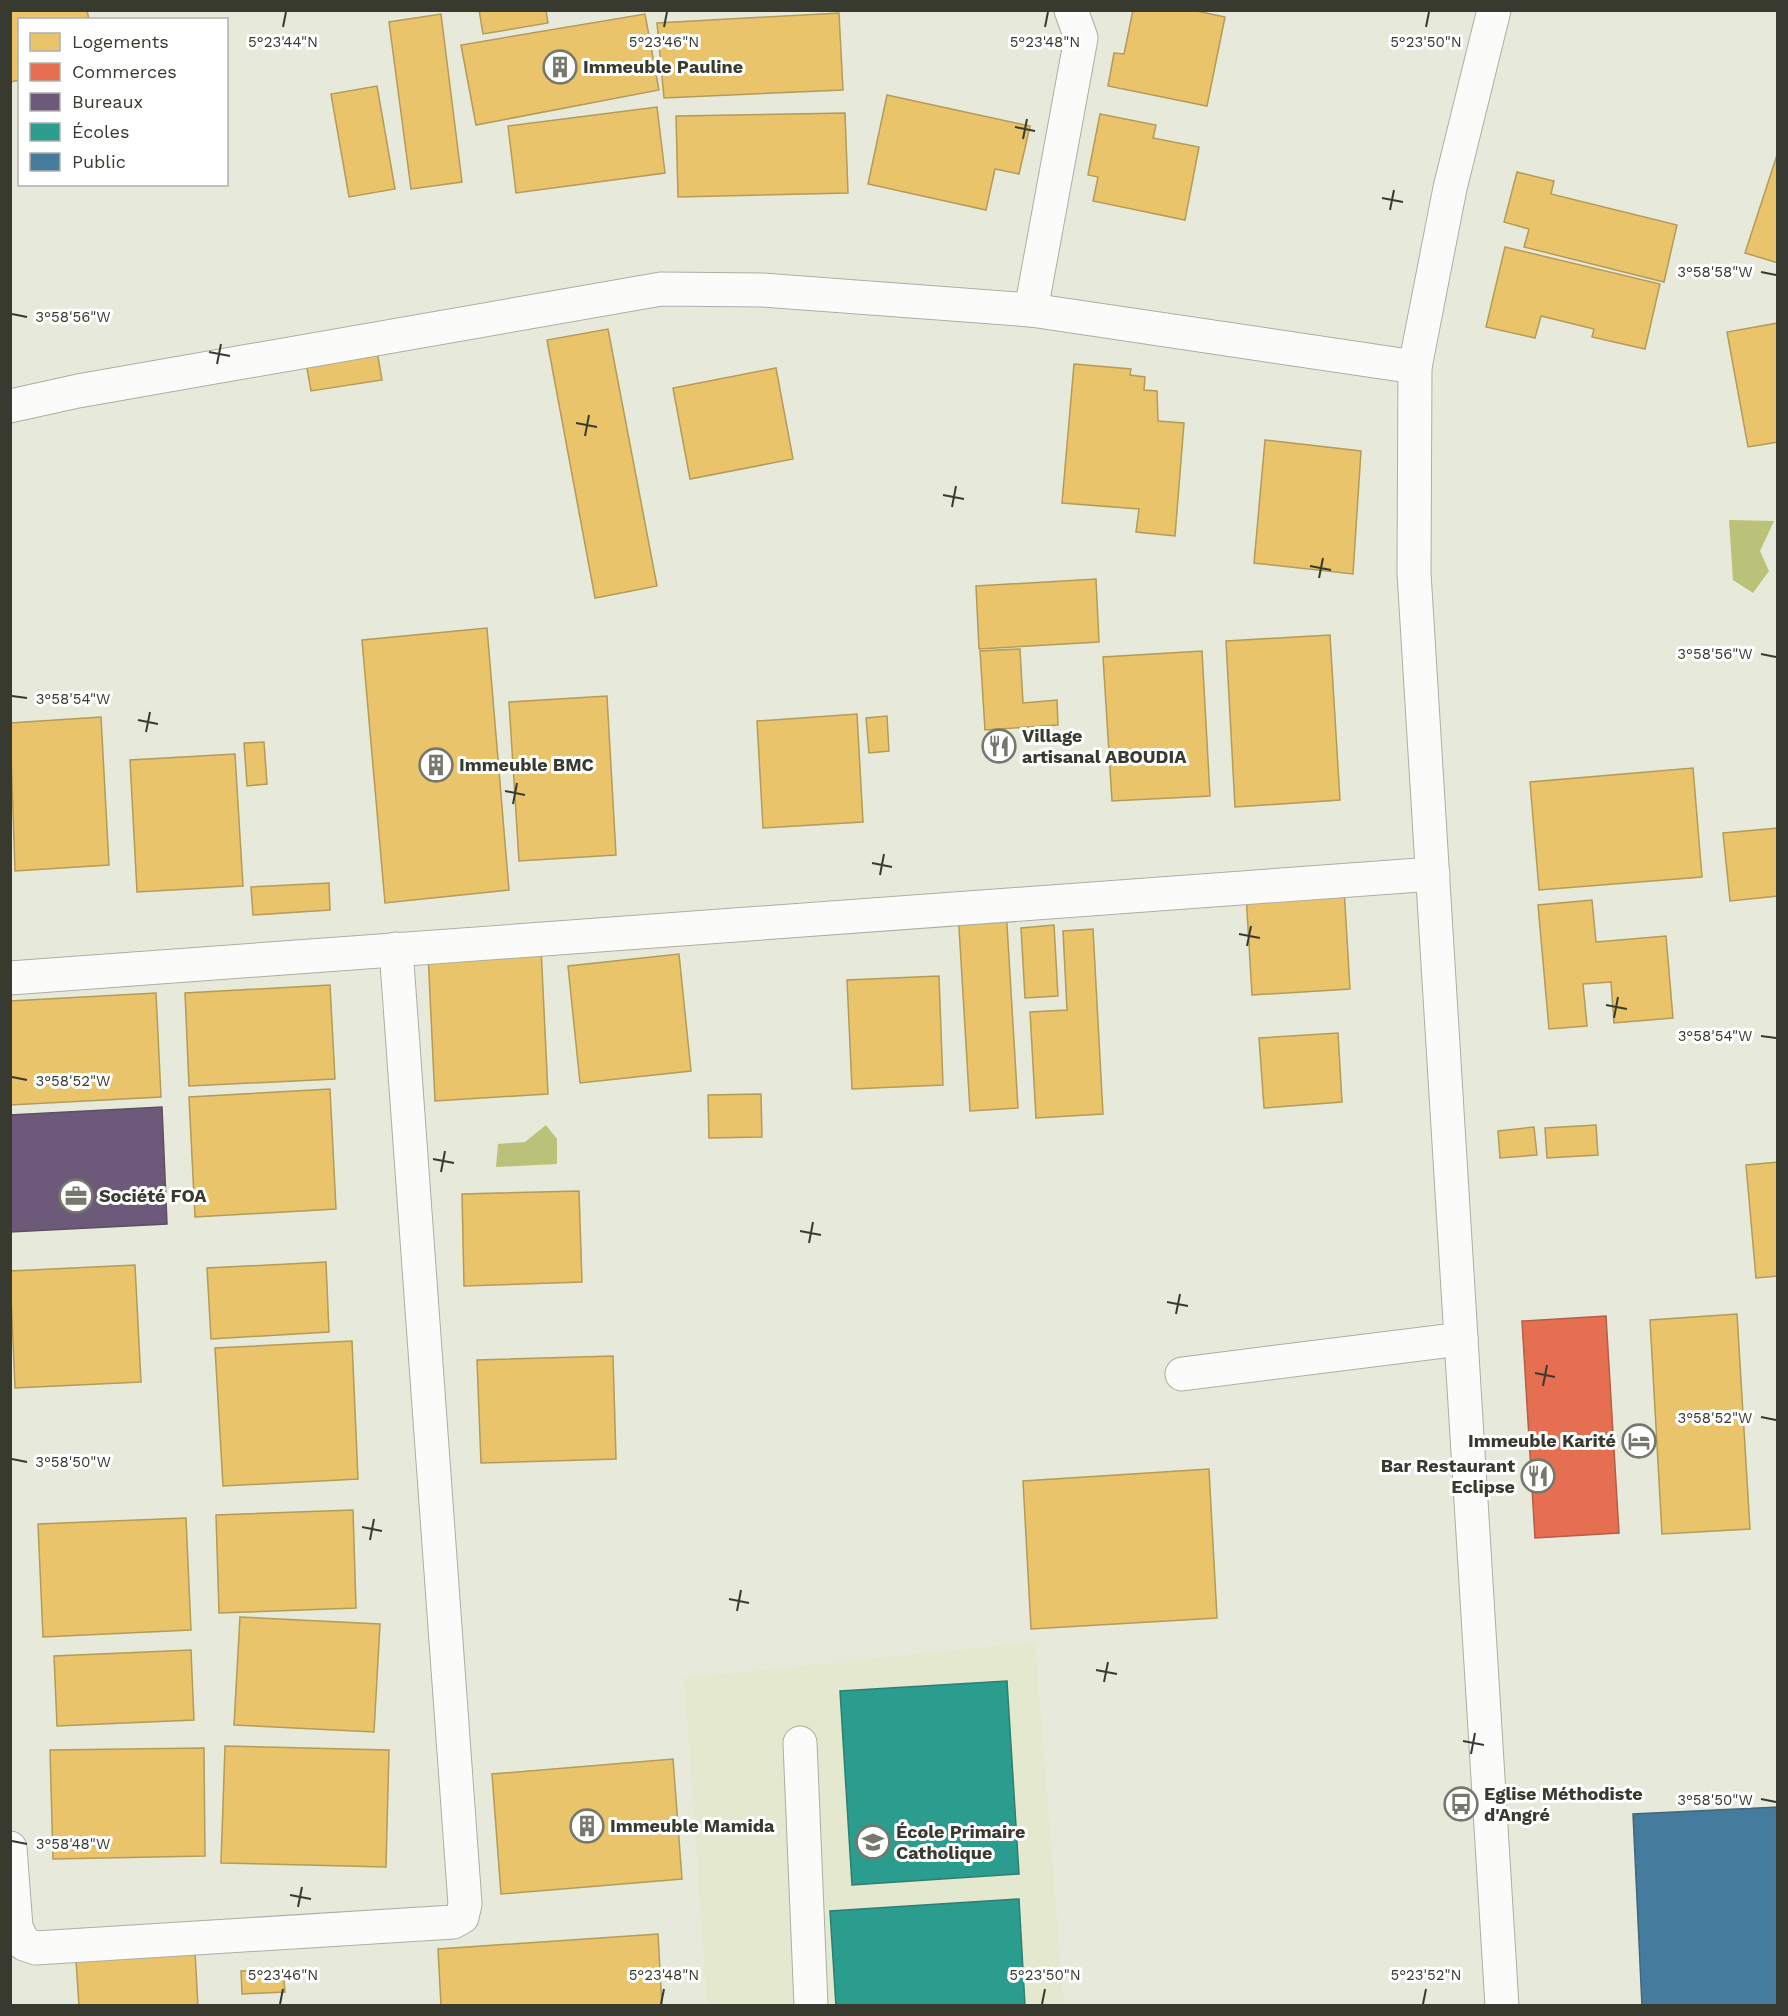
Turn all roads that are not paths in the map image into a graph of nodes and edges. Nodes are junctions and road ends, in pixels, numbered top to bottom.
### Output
1 (1071, 10) edge
2 (1494, 10) edge
3 (1031, 310) junction
4 (1415, 367) junction
5 (10, 406) edge
6 (1433, 874) junction
7 (396, 949) junction
8 (10, 978) edge
9 (1461, 1339) junction
10 (1182, 1374) dead end
11 (800, 1743) dead end
12 (10, 1848) edge
13 (811, 2006) edge
14 (1502, 2006) edge

1 - 3 street
2 - 4 street
3 - 4 street
3 - 5 street
4 - 6 street
6 - 7 street
6 - 9 street
7 - 8 street
7 - 12 street
9 - 10 street
9 - 14 street
11 - 13 street

